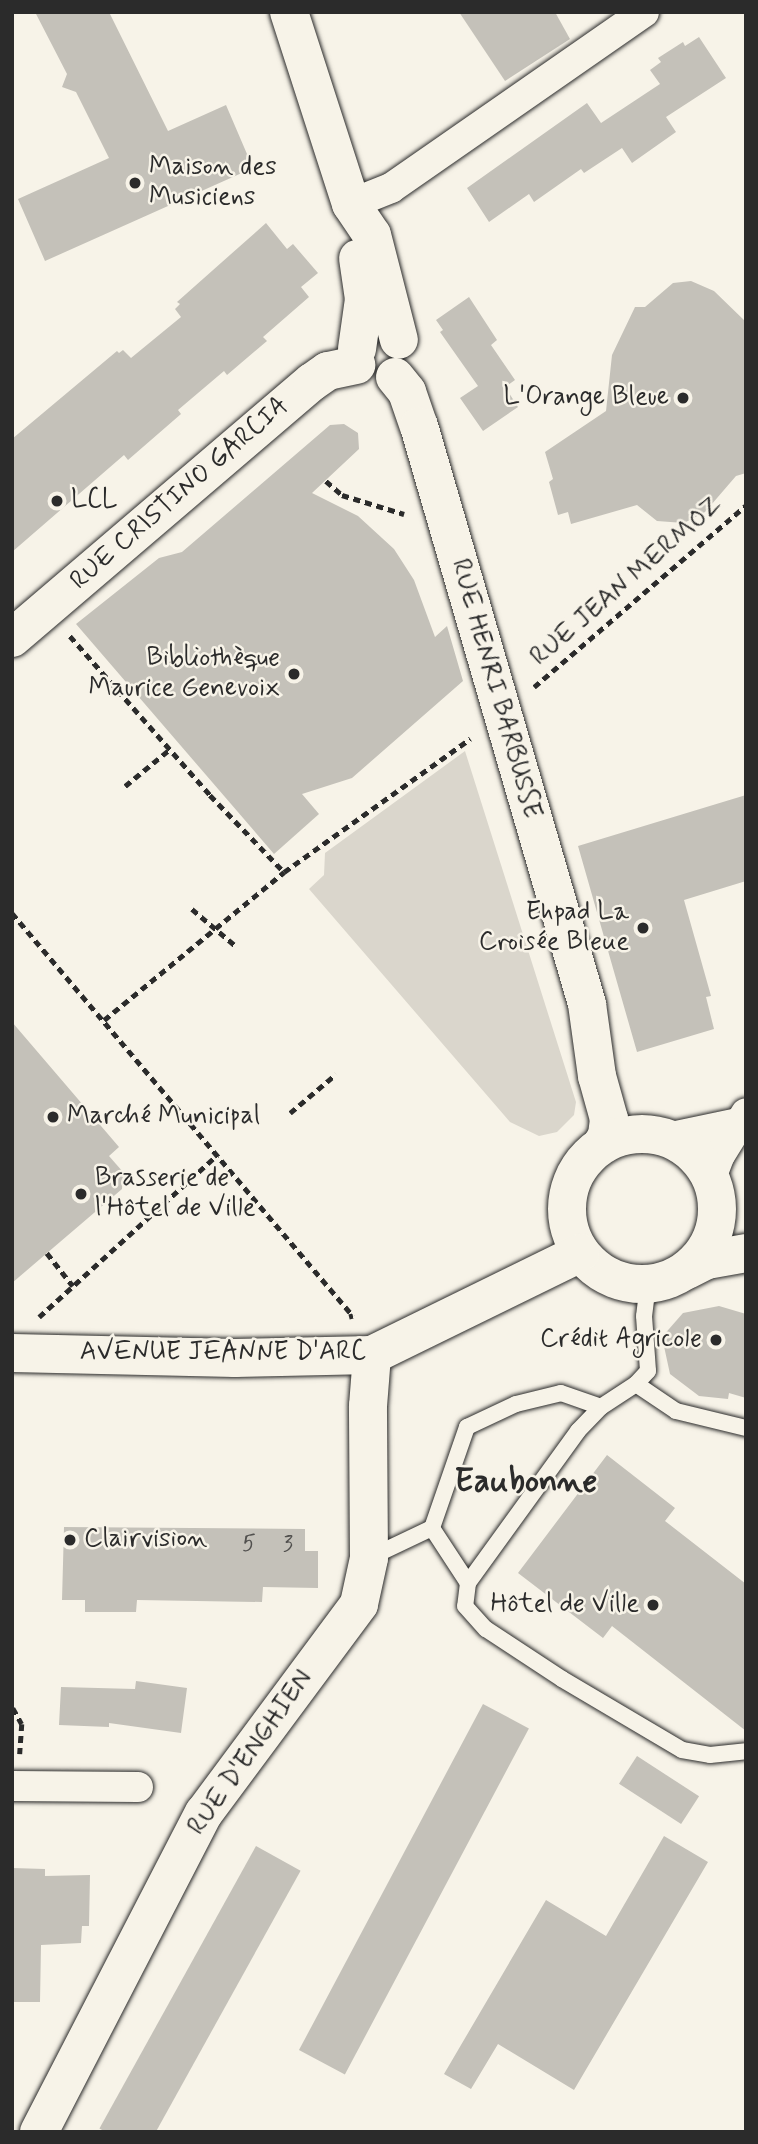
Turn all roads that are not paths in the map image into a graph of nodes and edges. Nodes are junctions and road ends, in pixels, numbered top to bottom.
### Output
1 (289, 12) edge
2 (644, 12) edge
3 (351, 204) junction
4 (356, 357) junction
5 (397, 359) junction
6 (12, 638) edge
7 (587, 1004) junction
8 (742, 1118) edge
9 (663, 1137) junction
10 (602, 1144) junction
11 (714, 1187) junction
12 (746, 1241) edge
13 (579, 1253) junction
14 (746, 1253) edge
15 (687, 1270) junction
16 (648, 1284) junction
17 (12, 1353) edge
18 (372, 1355) junction
19 (636, 1384) junction
20 (601, 1407) junction
21 (746, 1428) edge
22 (432, 1528) junction
23 (369, 1558) junction
24 (468, 1583) junction
25 (746, 1752) edge
26 (15, 1786) edge
27 (138, 1787) dead end
28 (38, 2132) edge

1 - 3 street
2 - 3 street
3 - 4 street
3 - 5 street, RUE HENRI BARBUSSE
4 - 5 street
4 - 6 street, RUE CRISTINO GARCIA
5 - 7 street, RUE HENRI BARBUSSE
7 - 9 street, RUE HENRI BARBUSSE
7 - 10 street, RUE HENRI BARBUSSE
8 - 9 street
8 - 11 street
9 - 10 street
9 - 11 street
10 - 13 street
11 - 12 street
11 - 15 street
13 - 16 street
13 - 18 street, AVENUE JEANNE D'ARC
14 - 15 street
15 - 16 street
16 - 19 lane
17 - 18 street, AVENUE JEANNE D'ARC
18 - 23 street, RUE D'ENGHIEN
19 - 20 lane
19 - 21 lane
20 - 22 lane
20 - 24 lane
22 - 23 lane
22 - 24 lane
23 - 28 street, RUE D'ENGHIEN
24 - 25 lane
26 - 27 street

